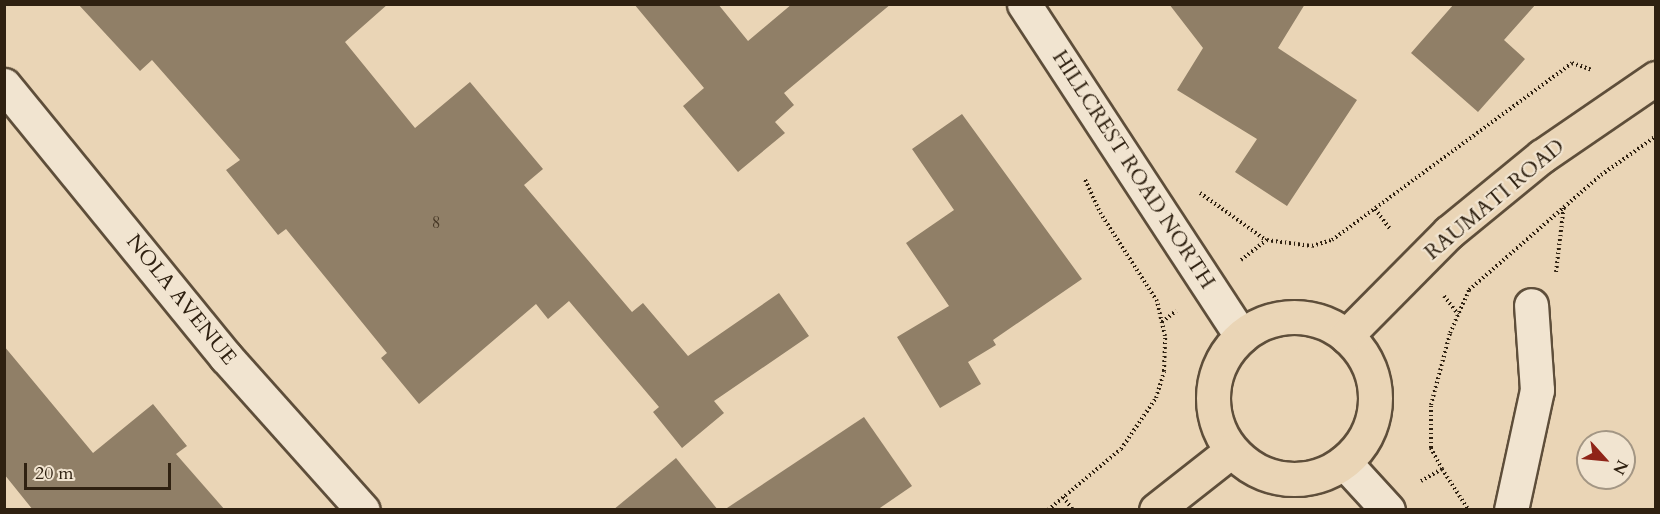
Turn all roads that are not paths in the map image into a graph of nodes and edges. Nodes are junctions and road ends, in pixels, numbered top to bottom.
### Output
1 (1024, 4) edge
2 (1656, 78) edge
3 (4, 85) edge
4 (1531, 305) dead end
5 (1241, 336) junction
6 (1346, 336) junction
7 (1231, 451) junction
8 (1344, 462) junction
9 (363, 510) edge
10 (1156, 510) edge
11 (1388, 510) edge
12 (1511, 510) edge

1 - 5 street, HILLCREST ROAD NORTH
2 - 6 main road, RAUMATI ROAD
3 - 9 street, NOLA AVENUE
4 - 12 street
5 - 6 main road
5 - 7 main road
6 - 8 main road
7 - 8 main road
7 - 10 main road
8 - 11 street

